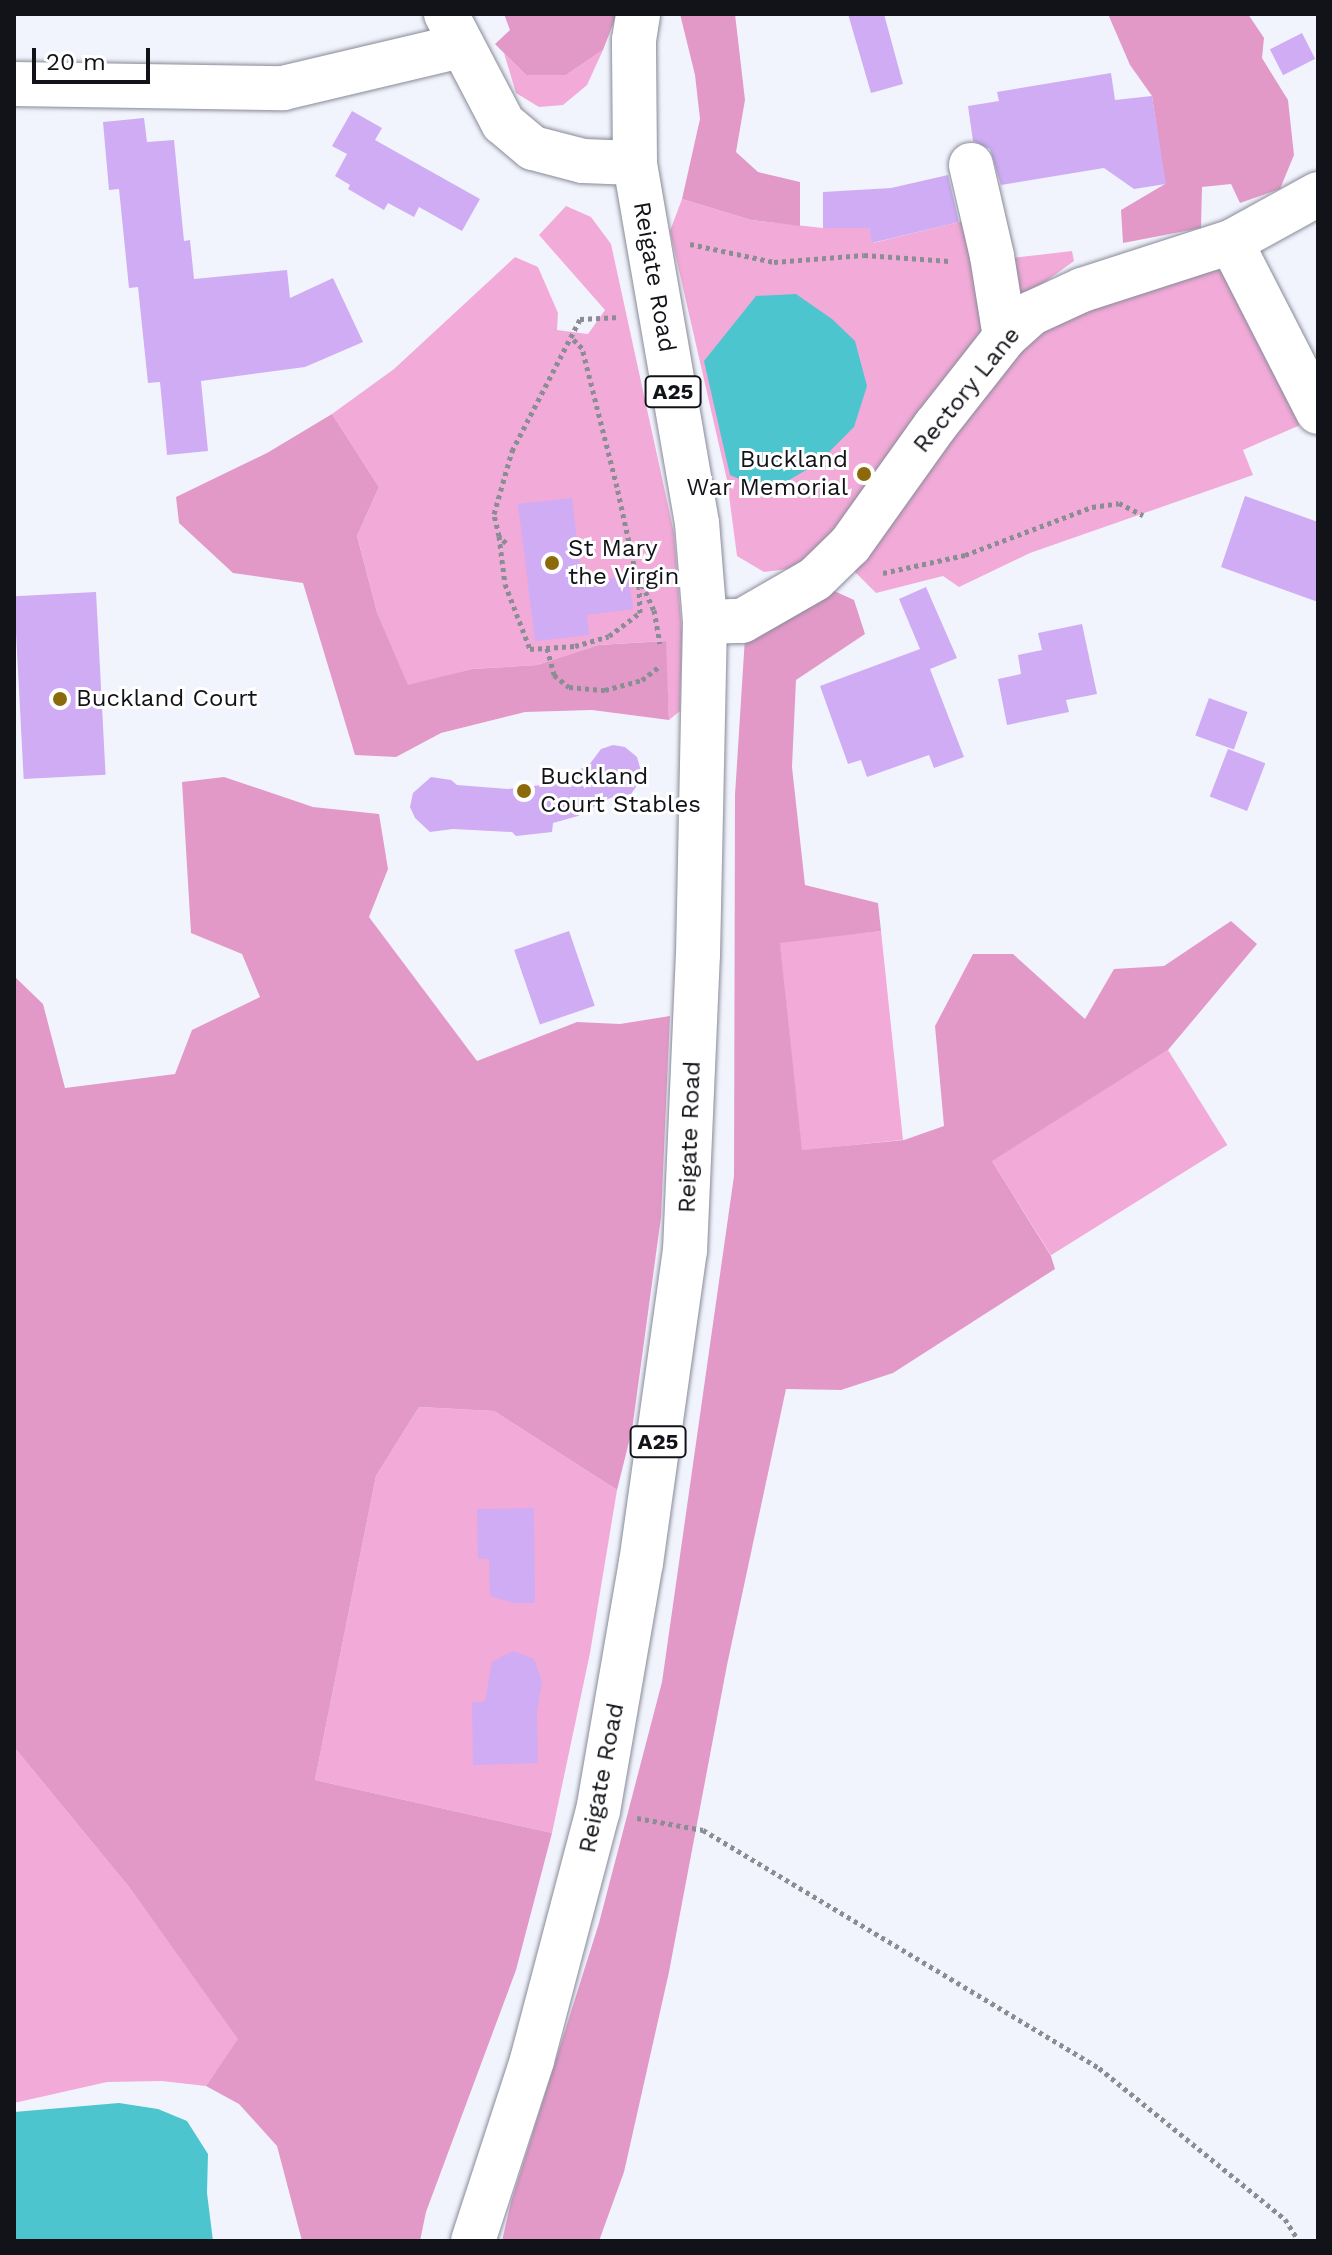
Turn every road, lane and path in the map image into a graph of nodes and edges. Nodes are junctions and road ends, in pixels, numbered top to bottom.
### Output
1 (638, 14) edge
2 (453, 30) edge
3 (14, 84) edge
4 (635, 163) junction
5 (971, 165) dead end
6 (1318, 194) edge
7 (646, 239) junction
8 (1231, 242) junction
9 (992, 266) junction
10 (660, 315) junction
11 (571, 337) junction
12 (1005, 337) junction
13 (1318, 412) edge
14 (1143, 515) dead end
15 (499, 536) junction
16 (506, 543) dead end
17 (634, 566) junction
18 (877, 575) dead end
19 (705, 622) junction
20 (547, 648) junction
21 (661, 650) dead end
22 (661, 659) dead end
23 (598, 1811) junction
24 (473, 2241) edge
25 (1299, 2241) edge

1 - 4 main road, Reigate Road / A25
2 - 3 main road
2 - 4 main road
4 - 7 main road, Reigate Road / A25
5 - 9 main road
6 - 8 main road, Rectory Lane
7 - 9 path
7 - 10 main road, Reigate Road / A25
8 - 12 main road, Rectory Lane
8 - 13 main road
9 - 12 main road
10 - 11 path
10 - 19 main road, Reigate Road / A25
11 - 15 path
11 - 17 path
12 - 19 main road, Rectory Lane
14 - 18 path
15 - 16 path
15 - 20 path
17 - 20 path
17 - 21 path
19 - 23 main road, Reigate Road / A25
20 - 22 path
23 - 24 main road, Reigate Road / A25
23 - 25 path

